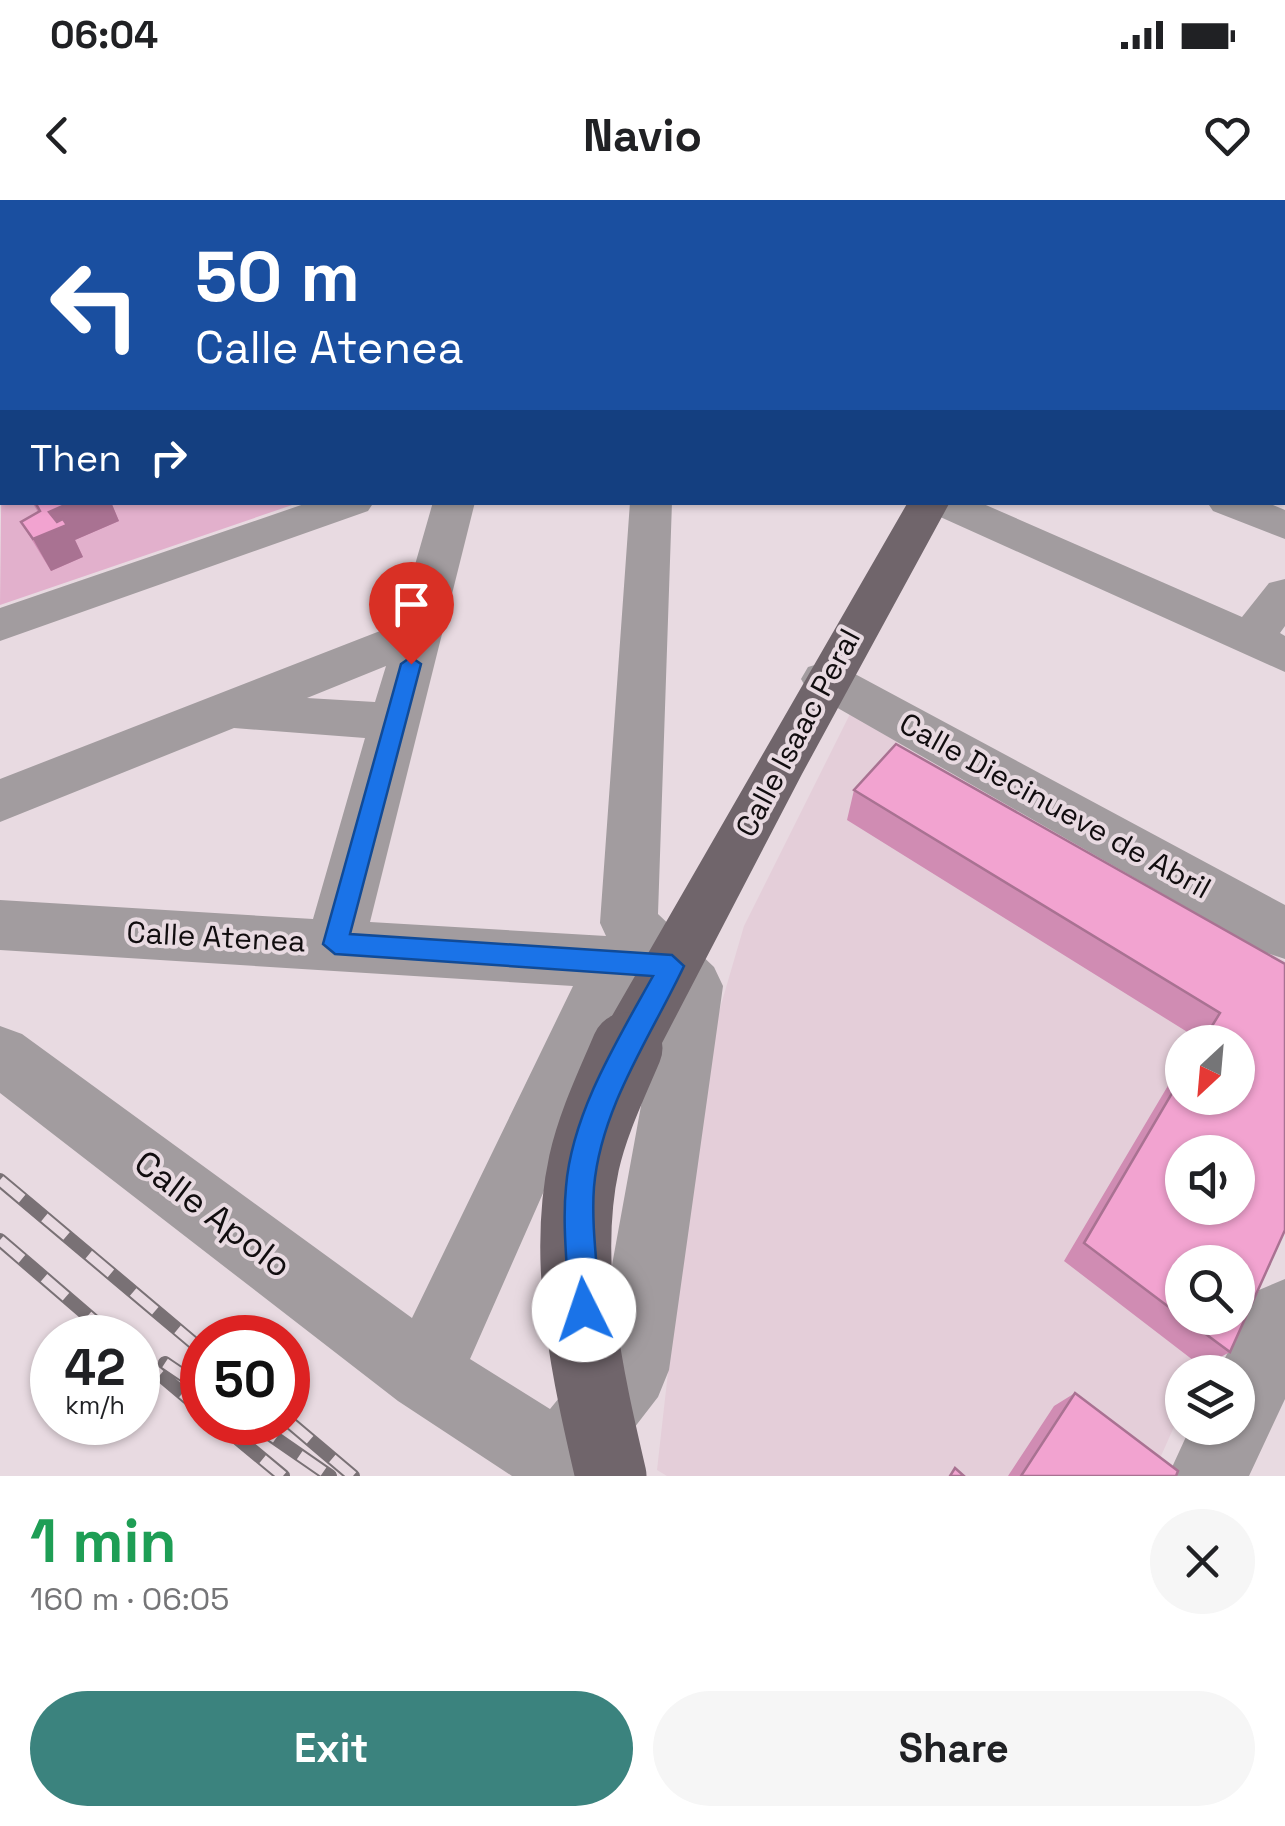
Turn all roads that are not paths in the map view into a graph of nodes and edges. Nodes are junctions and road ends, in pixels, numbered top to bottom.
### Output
1 (345, 505) edge
2 (453, 505) edge
3 (651, 505) edge
4 (927, 505) edge
5 (949, 505) edge
6 (1235, 505) edge
7 (1285, 526) edge
8 (1285, 594) edge
9 (0, 625) edge
10 (418, 634) junction
11 (1267, 647) edge
12 (825, 679) junction
13 (230, 711) junction
14 (395, 722) junction
15 (0, 800) edge
16 (0, 925) edge
17 (1285, 934) edge
18 (335, 944) junction
19 (672, 966) junction
20 (0, 1055) edge
21 (1285, 1316) edge
22 (425, 1374) junction
23 (1255, 1379) edge
24 (1224, 1445) edge
25 (584, 1471) edge
26 (1208, 1476) edge

1 - 9 street
2 - 10 street
3 - 19 street
4 - 12 main road, Calle Isaac Peral
5 - 11 street
6 - 7 street
8 - 11 street
10 - 13 street
10 - 14 street
12 - 17 street, Calle Diecinueve de Abril
12 - 19 main road, Calle Isaac Peral
13 - 14 street
13 - 15 street
14 - 18 street
16 - 18 street, Calle Atenea
18 - 19 street, Calle Atenea
19 - 22 street
19 - 25 main road, Calle Isaac Peral, bridge
19 - 25 street
20 - 22 street, Calle Apolo
21 - 23 street
22 - 25 street, Calle Apolo
24 - 26 street

